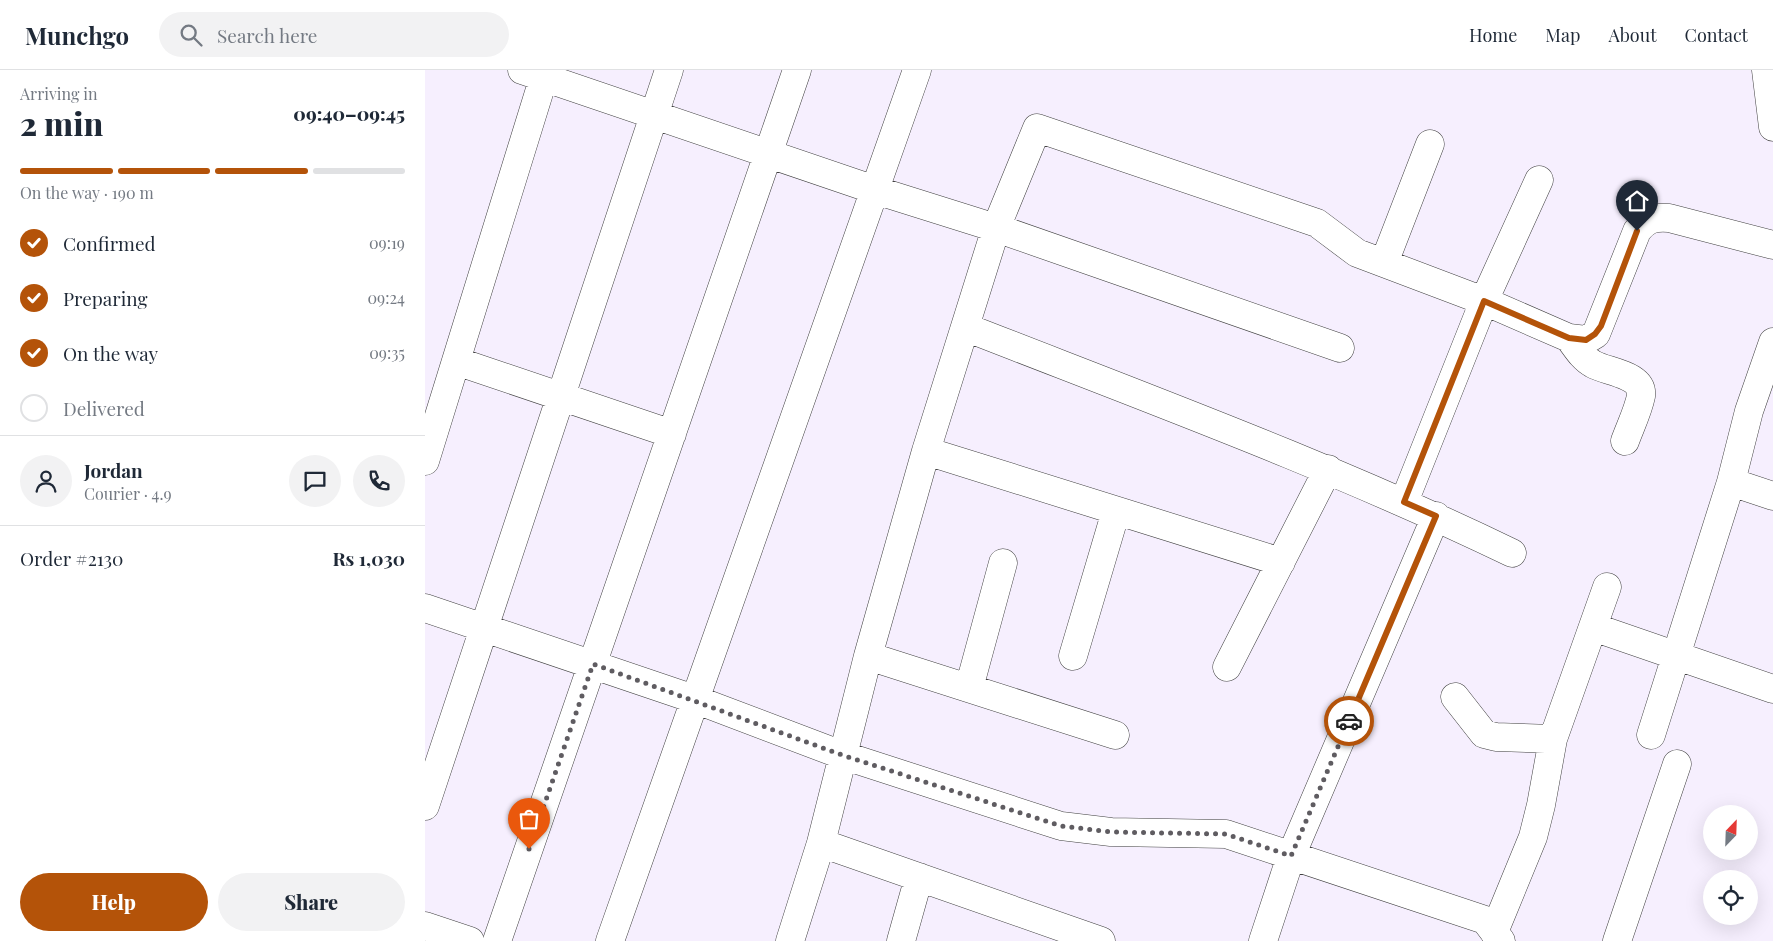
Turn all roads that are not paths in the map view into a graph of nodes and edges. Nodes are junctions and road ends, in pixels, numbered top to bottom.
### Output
1 (669, 70) edge
2 (797, 70) edge
3 (917, 70) edge
4 (1766, 70) edge
5 (537, 72) edge
6 (654, 114) junction
7 (1773, 126) edge
8 (1429, 144) dead end
9 (768, 153) junction
10 (1539, 180) dead end
11 (875, 190) junction
12 (997, 228) junction
13 (1773, 245) edge
14 (1384, 263) junction
15 (1484, 301) junction
16 (965, 327) junction
17 (1569, 338) junction
18 (1773, 342) edge
19 (1340, 348) dead end
20 (456, 361) junction
21 (561, 397) junction
22 (672, 434) junction
23 (1625, 441) dead end
24 (926, 451) junction
25 (425, 461) edge
26 (1328, 469) junction
27 (1731, 482) junction
28 (1773, 496) edge
29 (1404, 502) junction
30 (1116, 511) junction
31 (1436, 516) junction
32 (1512, 553) dead end
33 (1281, 562) junction
34 (1003, 563) dead end
35 (1607, 587) dead end
36 (425, 608) edge
37 (484, 627) junction
38 (1593, 627) junction
39 (1678, 655) junction
40 (868, 656) junction
41 (1073, 656) dead end
42 (593, 664) junction
43 (1227, 667) dead end
44 (969, 688) junction
45 (1773, 689) edge
46 (1455, 697) dead end
47 (694, 699) junction
48 (1115, 735) dead end
49 (1651, 735) dead end
50 (1553, 739) junction
51 (842, 755) junction
52 (1677, 764) dead end
53 (425, 806) edge
54 (821, 843) junction
55 (1291, 856) junction
56 (919, 878) junction
57 (425, 926) edge
58 (1497, 937) edge
59 (470, 941) edge
60 (497, 941) edge
61 (610, 941) edge
62 (790, 941) edge
63 (901, 941) edge
64 (1101, 941) edge
65 (1263, 941) edge
66 (1617, 941) edge

1 - 6 street
2 - 9 street
3 - 11 street
4 - 7 street
5 - 6 street
5 - 20 street
6 - 9 street
6 - 21 street
8 - 14 street
9 - 11 street
9 - 22 street
10 - 15 street
11 - 12 street
11 - 47 street
12 - 14 street
12 - 16 street
12 - 19 street
13 - 17 street
14 - 15 street
15 - 17 street
15 - 29 street
16 - 24 street
16 - 26 street
17 - 23 street
18 - 27 street
20 - 21 street
20 - 25 street
21 - 22 street
21 - 37 street
22 - 42 street
24 - 30 street
24 - 40 street
26 - 29 street
26 - 33 street
27 - 28 street
27 - 39 street
29 - 31 street
30 - 33 street
30 - 41 street
31 - 32 street
31 - 55 street
33 - 43 street
34 - 44 street
35 - 38 street
36 - 37 street
37 - 42 street
37 - 53 street
38 - 39 street
38 - 50 street
39 - 45 street
39 - 49 street
40 - 44 street
40 - 51 street
42 - 47 street
42 - 60 street
44 - 48 street
46 - 50 street
47 - 51 street
47 - 61 street
50 - 58 street
51 - 54 street
51 - 55 street
52 - 66 street
54 - 56 street
54 - 62 street
55 - 58 street
55 - 65 street
56 - 63 street
56 - 64 street
57 - 59 street

